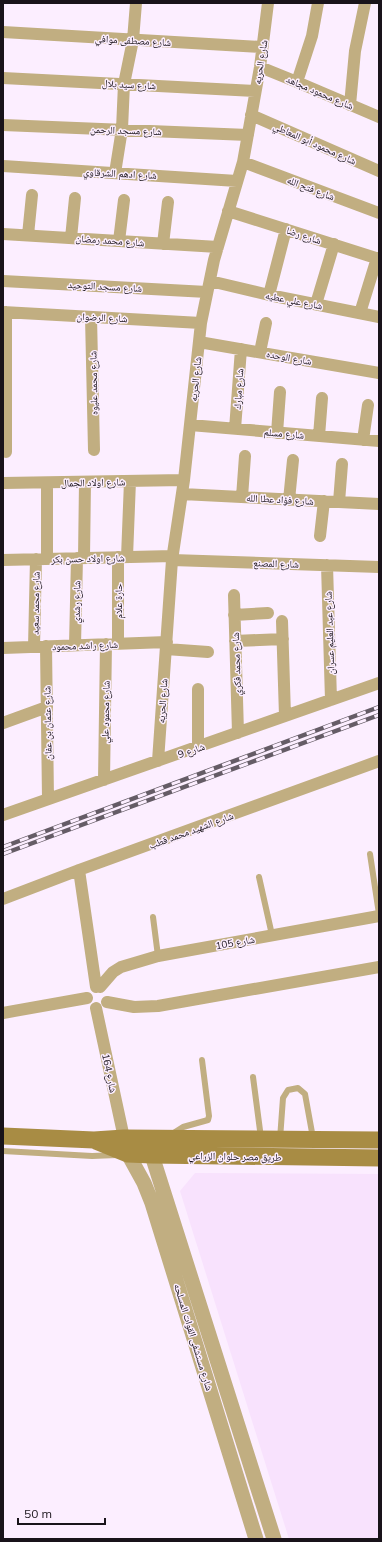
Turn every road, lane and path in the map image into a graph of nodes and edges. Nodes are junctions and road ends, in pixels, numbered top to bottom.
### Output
1 (136, 3) edge
2 (268, 3) edge
3 (318, 3) edge
4 (365, 3) edge
5 (3, 32) edge
6 (133, 40) junction
7 (262, 47) junction
8 (260, 67) junction
9 (3, 78) edge
10 (297, 82) junction
11 (124, 84) junction
12 (255, 91) junction
13 (350, 105) junction
14 (251, 115) junction
15 (379, 117) edge
16 (3, 125) edge
17 (122, 130) junction
18 (248, 135) junction
19 (243, 162) junction
20 (3, 166) edge
21 (379, 171) edge
22 (115, 173) junction
23 (237, 180) junction
24 (32, 195) dead end
25 (75, 198) dead end
26 (124, 200) dead end
27 (168, 202) dead end
28 (228, 211) junction
29 (379, 214) edge
30 (286, 229) junction
31 (3, 234) edge
32 (28, 235) junction
33 (71, 238) junction
34 (119, 241) junction
35 (163, 244) junction
36 (334, 244) junction
37 (218, 247) junction
38 (378, 258) edge
39 (3, 281) edge
40 (208, 286) junction
41 (269, 295) junction
42 (316, 304) junction
43 (4, 312) edge
44 (360, 313) junction
45 (91, 317) junction
46 (379, 317) edge
47 (201, 323) junction
48 (266, 323) dead end
49 (199, 342) junction
50 (241, 349) junction
51 (260, 352) junction
52 (379, 373) edge
53 (280, 392) dead end
54 (322, 398) dead end
55 (368, 405) dead end
56 (4, 406) edge
57 (190, 425) junction
58 (235, 429) junction
59 (277, 433) junction
60 (319, 436) junction
61 (363, 440) junction
62 (379, 442) edge
63 (94, 450) dead end
64 (6, 452) dead end
65 (245, 456) dead end
66 (293, 460) dead end
67 (342, 464) dead end
68 (184, 480) junction
69 (130, 481) junction
70 (47, 482) junction
71 (85, 482) junction
72 (3, 483) edge
73 (182, 494) junction
74 (242, 497) junction
75 (289, 500) junction
76 (324, 502) junction
77 (339, 502) junction
78 (379, 504) edge
79 (320, 536) dead end
80 (123, 557) junction
81 (80, 558) junction
82 (172, 558) junction
83 (41, 559) junction
84 (3, 560) edge
85 (327, 565) junction
86 (379, 567) edge
87 (234, 595) dead end
88 (268, 613) dead end
89 (234, 615) junction
90 (282, 621) dead end
91 (283, 639) junction
92 (235, 641) junction
93 (112, 644) junction
94 (75, 645) junction
95 (167, 646) junction
96 (40, 647) junction
97 (3, 648) edge
98 (208, 652) dead end
99 (379, 683) edge
100 (198, 689) dead end
101 (331, 700) junction
102 (47, 707) junction
103 (285, 716) junction
104 (3, 723) edge
105 (238, 733) junction
106 (198, 747) junction
107 (158, 761) junction
108 (379, 761) edge
109 (104, 780) junction
110 (48, 799) junction
111 (3, 815) edge
112 (370, 854) dead end
113 (79, 870) junction
114 (259, 877) dead end
115 (3, 900) edge
116 (379, 915) edge
117 (153, 917) dead end
118 (272, 935) junction
119 (158, 956) junction
120 (379, 966) edge
121 (98, 987) junction
122 (87, 998) junction
123 (107, 1002) junction
124 (96, 1008) junction
125 (3, 1013) edge
126 (202, 1060) dead end
127 (253, 1077) dead end
128 (3, 1136) edge
129 (146, 1138) junction
130 (167, 1139) junction
131 (262, 1140) junction
132 (280, 1140) junction
133 (314, 1140) junction
134 (379, 1140) edge
135 (126, 1146) junction
136 (3, 1151) edge
137 (152, 1155) junction
138 (279, 1157) junction
139 (317, 1157) junction
140 (379, 1158) edge
141 (256, 1539) edge
142 (274, 1539) edge

1 - 6 street
2 - 7 street, شارع الحريه
3 - 10 street
4 - 13 street
5 - 6 street, شارع مصطفى موافي
6 - 7 street, شارع مصطفى موافي
6 - 11 street
7 - 8 street, شارع الحريه
8 - 10 street, شارع محمود مجاهد
8 - 12 street, شارع الحريه
9 - 11 street, شارع سيد بلال
10 - 13 street, شارع محمود مجاهد
11 - 12 street, شارع سيد بلال
11 - 17 street
12 - 14 street, شارع الحريه
13 - 15 street, شارع محمود مجاهد
14 - 18 street, شارع الحريه
14 - 21 street, شارع محمود أبو المعاطي
16 - 17 street, شارع مسجد الرحمن
17 - 18 street, شارع مسجد الرحمن
17 - 22 street
18 - 19 street, شارع الحريه
19 - 23 street, شارع الحريه
19 - 29 street, شارع فتح الله
20 - 22 street, شارع ادهم الشرقاوي
22 - 23 street, شارع ادهم الشرقاوي
23 - 28 street, شارع الحريه
24 - 32 street
25 - 33 street
26 - 34 street
27 - 35 street
28 - 30 street, شارع رضا
28 - 37 street, شارع الحريه
30 - 36 street, شارع رضا
30 - 41 street
31 - 32 street, شارع محمد رمضان
32 - 33 street, شارع محمد رمضان
33 - 34 street, شارع محمد رمضان
34 - 35 street, شارع محمد رمضان
35 - 37 street, شارع محمد رمضان
36 - 38 street, شارع رضا
36 - 42 street
37 - 40 street, شارع الحريه
38 - 44 street
39 - 40 street, شارع مسجد التوحيد
40 - 41 street, شارع علي عطيه
40 - 47 street, شارع الحريه
41 - 42 street, شارع علي عطيه
42 - 44 street, شارع علي عطيه
43 - 45 street, شارع الرضوان
43 - 56 street
44 - 46 street, شارع علي عطيه
45 - 47 street, شارع الرضوان
45 - 63 street, شارع محمد عليوه
47 - 49 street, شارع الحريه
48 - 51 street
49 - 50 street, شارع الوحده
49 - 57 street, شارع الحريه
50 - 51 street, شارع الوحده
50 - 58 street, شارع مبارك
51 - 52 street, شارع الوحده
53 - 59 street
54 - 60 street
55 - 61 street
56 - 64 street
57 - 58 street, شارع مسلم
57 - 68 street, شارع الحريه
58 - 59 street, شارع مسلم
59 - 60 street, شارع مسلم
60 - 61 street, شارع مسلم
61 - 62 street, شارع مسلم
65 - 74 street
66 - 75 street
67 - 77 street
68 - 69 street, شارع اولاد الجمال
68 - 73 street, شارع الحريه
69 - 71 street, شارع اولاد الجمال
69 - 80 street, حارة علام
70 - 71 street, شارع اولاد الجمال
70 - 72 street, شارع اولاد الجمال
70 - 83 street, شارع محمد سعيد
71 - 81 street, شارع رشدي
73 - 74 street, شارع فؤاد عطا الله
73 - 82 street, شارع الحريه
74 - 75 street, شارع فؤاد عطا الله
75 - 76 street, شارع فؤاد عطا الله
76 - 77 street, شارع فؤاد عطا الله
76 - 79 street
77 - 78 street, شارع فؤاد عطا الله
80 - 81 street, شارع اولاد حسن بكر
80 - 82 street, شارع اولاد حسن بكر
80 - 93 street, حارة علام
81 - 83 street, شارع اولاد حسن بكر
81 - 94 street, شارع رشدي
82 - 85 street, شارع المصنع
82 - 95 street, شارع الحريه
83 - 84 street, شارع اولاد حسن بكر
83 - 96 street, شارع محمد سعيد
85 - 86 street, شارع المصنع
85 - 101 street, شارع عبد العليم عسران
87 - 89 street, شارع محمد فكري
88 - 89 street
89 - 92 street, شارع محمد فكري
90 - 91 street
91 - 92 street
91 - 103 street
92 - 105 street, شارع محمد فكري
93 - 94 street, شارع راشد محمود
93 - 95 street, شارع راشد محمود
93 - 109 street, شارع محمود علي
94 - 96 street, شارع راشد محمود
95 - 98 street, شارع راشد محمود
95 - 107 street, شارع الحريه
96 - 97 street, شارع راشد محمود
96 - 102 street, شارع عثمان بن عفان
99 - 101 street, شارع 9
100 - 106 street
101 - 103 street, شارع 9
102 - 104 street
102 - 110 street, شارع عثمان بن عفان
103 - 105 street, شارع 9
105 - 106 street, شارع 9
106 - 107 street, شارع 9
107 - 109 street, شارع 9
108 - 113 street, شارع الشهيد محمد قطب
109 - 110 street, شارع 9
110 - 111 street, شارع 9
112 - 116 lane
113 - 115 street, شارع الشهيد محمد قطب
113 - 121 street
114 - 118 lane
116 - 118 street, شارع 105
117 - 119 lane
118 - 119 street, شارع 105
119 - 121 street, شارع 105
120 - 123 street
121 - 122 street
121 - 123 street
122 - 124 street
122 - 125 street
123 - 124 street
124 - 135 street, شارع 164
126 - 130 lane
127 - 131 lane
128 - 135 main road, طريق مصر حلوان الزراعي
129 - 130 main road, طريق مصر حلوان الزراعي
129 - 135 main road, طريق مصر حلوان الزراعي
129 - 137 street, شارع مستشفى القوات المسلحه
130 - 131 main road, طريق مصر حلوان الزراعي
131 - 132 main road, طريق مصر حلوان الزراعي
132 - 133 main road, طريق مصر حلوان الزراعي
132 - 133 lane
132 - 138 main road
133 - 134 main road, طريق مصر حلوان الزراعي
133 - 139 main road
135 - 136 lane
135 - 137 main road, طريق مصر حلوان الزراعي
135 - 141 street, شارع مستشفى القوات المسلحه
137 - 138 main road, طريق مصر حلوان الزراعي
137 - 142 street, شارع مستشفى القوات المسلحه
138 - 139 main road, طريق مصر حلوان الزراعي
139 - 140 main road, طريق مصر حلوان الزراعي

